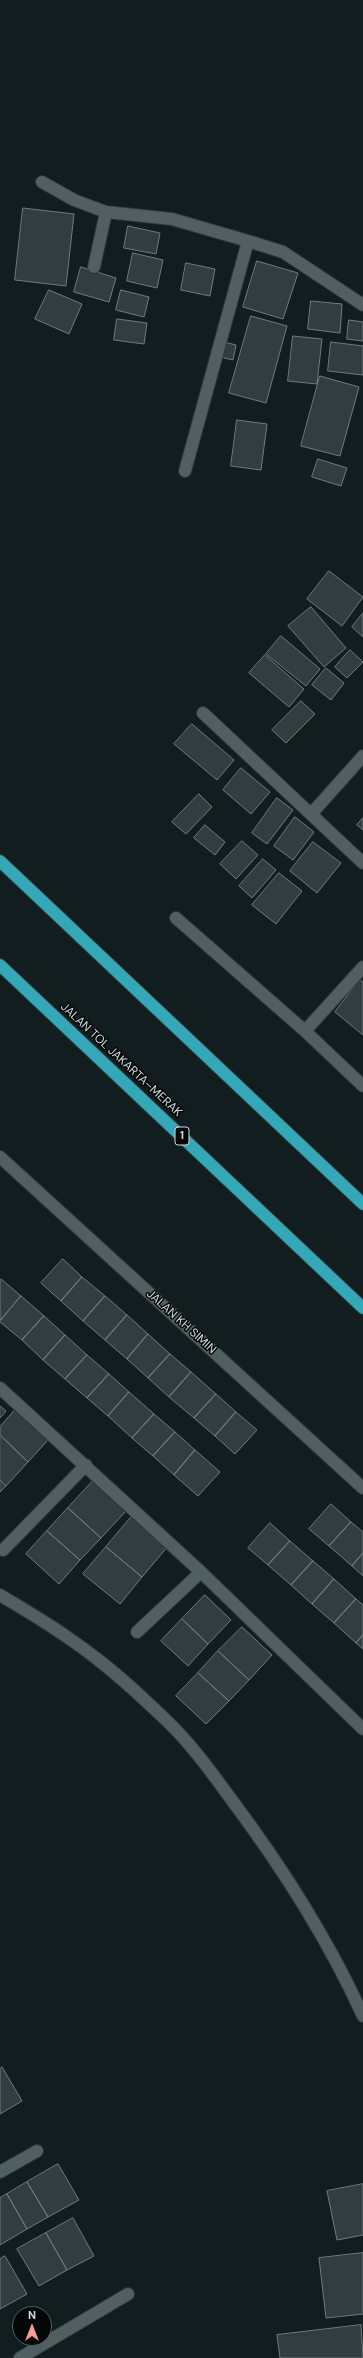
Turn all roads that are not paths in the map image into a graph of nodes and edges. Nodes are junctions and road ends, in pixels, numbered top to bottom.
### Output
1 (42, 182) dead end
2 (106, 212) junction
3 (248, 241) junction
4 (94, 267) dead end
5 (363, 305) edge
6 (184, 471) dead end
7 (202, 713) dead end
8 (363, 756) edge
9 (312, 813) junction
10 (0, 861) edge
11 (363, 863) edge
12 (176, 918) dead end
13 (0, 965) edge
14 (363, 967) edge
15 (305, 1031) junction
16 (363, 1086) edge
17 (0, 1157) edge
18 (363, 1204) edge
19 (363, 1308) edge
20 (0, 1388) edge
21 (86, 1465) junction
22 (363, 1488) edge
23 (3, 1550) dead end
24 (201, 1572) junction
25 (0, 1595) edge
26 (137, 1632) dead end
27 (363, 1729) edge
28 (363, 2016) edge
29 (36, 2151) dead end
30 (0, 2172) edge
31 (128, 2294) dead end
32 (20, 2358) edge

1 - 2 street
2 - 3 street
2 - 4 street
3 - 5 street
3 - 6 street
7 - 9 street
8 - 9 street
9 - 11 street
10 - 18 highway
12 - 15 street
13 - 19 highway, JALAN TOL JAKARTA–MERAK / 1
14 - 15 street
15 - 16 street
17 - 22 street, JALAN KH SIMIN
20 - 21 street
21 - 23 street
21 - 24 street
24 - 26 street
24 - 27 street
25 - 28 street
29 - 30 street
31 - 32 street

